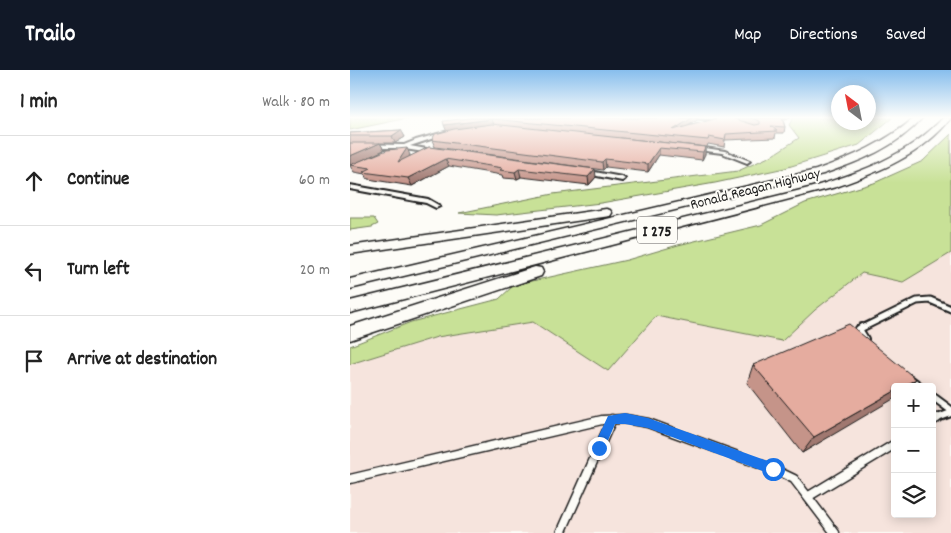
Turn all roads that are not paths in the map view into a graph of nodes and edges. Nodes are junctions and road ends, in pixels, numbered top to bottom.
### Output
1 (425, 140) edge
2 (891, 140) edge
3 (928, 140) edge
4 (683, 147) edge
5 (350, 148) edge
6 (403, 148) junction
7 (441, 153) edge
8 (385, 155) edge
9 (747, 161) dead end
10 (575, 170) edge
11 (622, 179) dead end
12 (774, 184) junction
13 (350, 187) edge
14 (436, 206) dead end
15 (714, 216) junction
16 (350, 250) edge
17 (350, 284) edge
18 (350, 307) edge
19 (951, 309) edge
20 (350, 333) edge
21 (869, 342) edge
22 (904, 373) edge
23 (916, 383) edge
24 (936, 399) edge
25 (951, 412) edge
26 (612, 419) junction
27 (936, 419) edge
28 (891, 446) edge
29 (350, 478) edge
30 (809, 496) junction
31 (560, 533) edge
32 (835, 533) edge

1 - 6 street
2 - 12 highway, Ronald Reagan Highway / I 275
3 - 15 highway, Ronald Reagan Highway / I 275
4 - 9 street
5 - 6 street
6 - 7 street
6 - 8 street
10 - 11 street
12 - 16 highway
12 - 17 highway, Ronald Reagan Highway / I 275
13 - 14 street
15 - 18 highway, Ronald Reagan Highway / I 275
15 - 20 highway
19 - 21 lane
22 - 23 lane
24 - 25 lane
25 - 27 lane
26 - 29 lane
26 - 30 lane
26 - 31 lane
28 - 30 lane
30 - 32 lane

